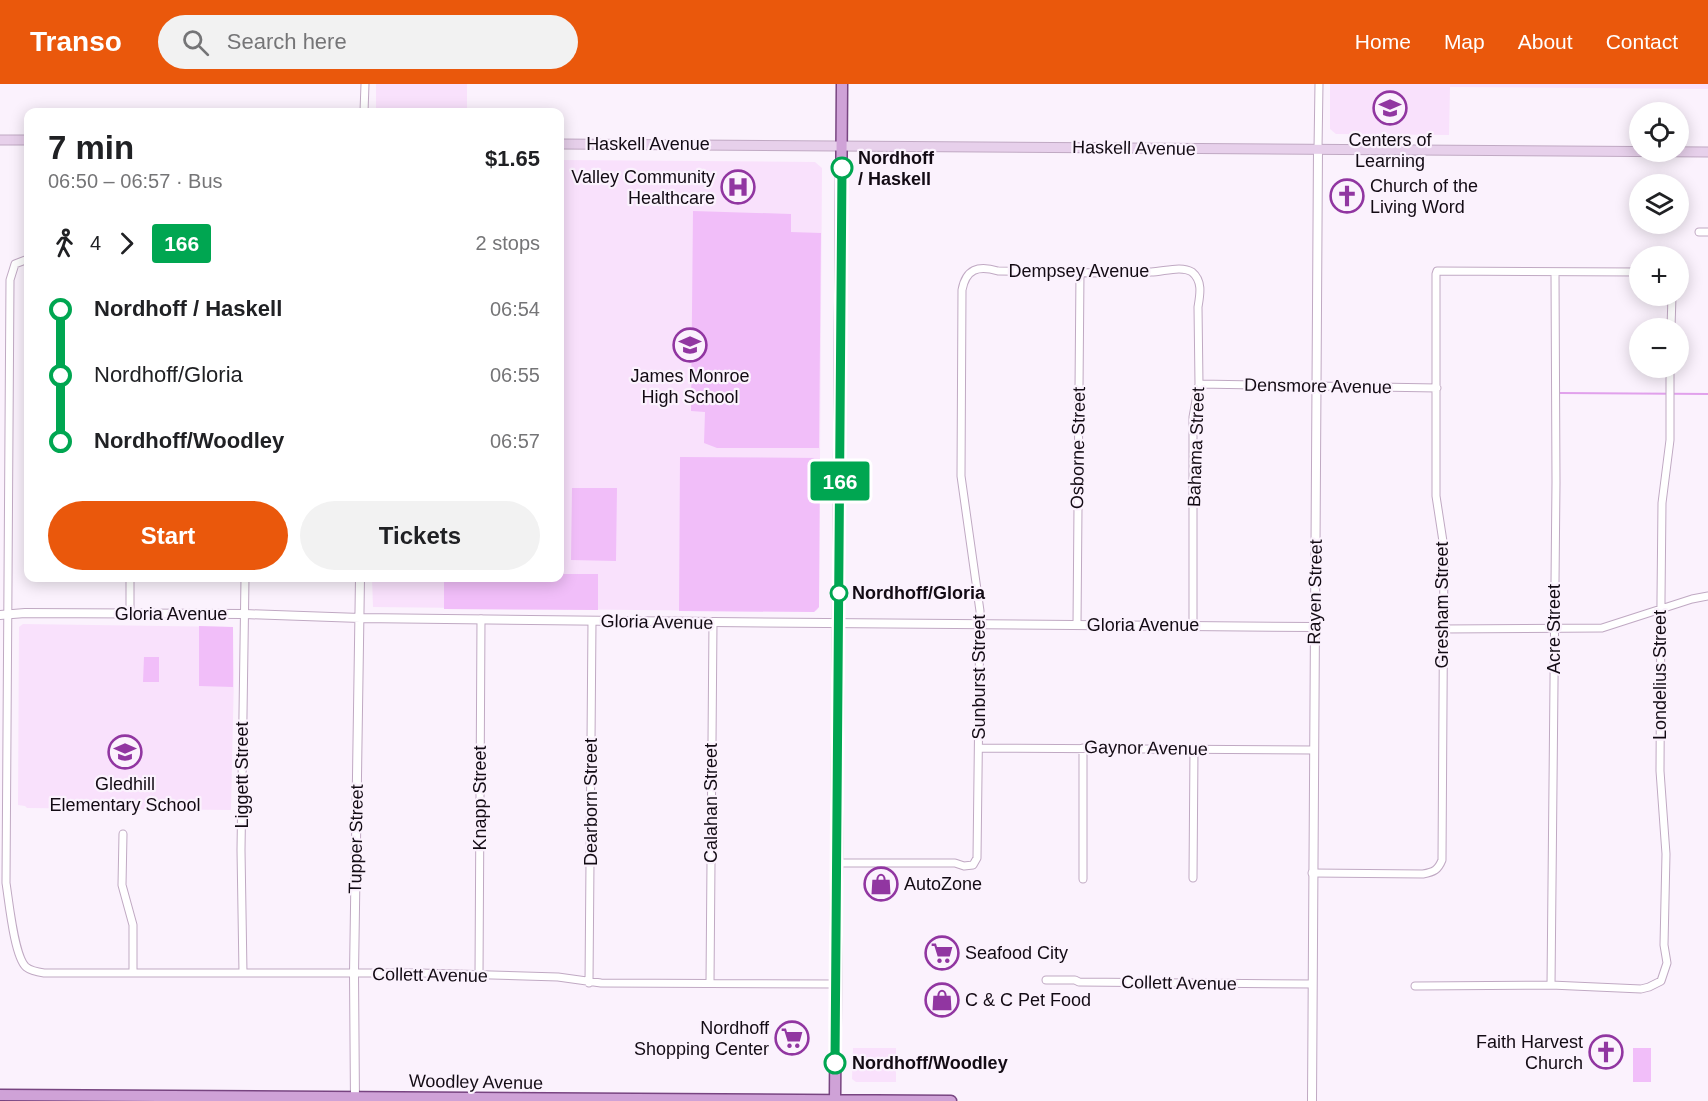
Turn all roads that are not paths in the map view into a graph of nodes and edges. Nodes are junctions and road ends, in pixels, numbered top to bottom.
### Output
1 (365, 84) edge
2 (842, 84) edge
3 (1319, 84) edge
4 (364, 108) edge
5 (0, 140) edge
6 (24, 140) edge
7 (564, 144) edge
8 (842, 146) junction
9 (1318, 149) junction
10 (1708, 152) edge
11 (1699, 232) dead end
12 (1708, 232) edge
13 (24, 261) edge
14 (1080, 272) junction
15 (1192, 272) joint
16 (1629, 272) edge
17 (1555, 273) junction
18 (967, 274) joint
19 (1670, 378) edge
20 (1198, 384) junction
21 (1318, 387) junction
22 (1437, 388) junction
23 (130, 582) edge
24 (245, 582) edge
25 (360, 582) edge
26 (1708, 596) edge
27 (1661, 610) junction
28 (130, 614) junction
29 (245, 614) junction
30 (4, 615) edge
31 (360, 618) junction
32 (481, 620) junction
33 (592, 621) junction
34 (712, 622) junction
35 (839, 623) junction
36 (979, 624) junction
37 (1077, 625) junction
38 (1193, 625) junction
39 (1314, 627) junction
40 (1443, 629) junction
41 (1554, 629) junction
42 (979, 748) junction
43 (1083, 748) junction
44 (1194, 749) junction
45 (1313, 750) junction
46 (123, 834) dead end
47 (836, 863) junction
48 (1312, 873) junction
49 (1193, 878) dead end
50 (1083, 879) dead end
51 (134, 972) junction
52 (243, 973) junction
53 (354, 974) junction
54 (478, 976) junction
55 (1046, 980) dead end
56 (590, 982) junction
57 (710, 983) junction
58 (835, 984) junction
59 (1312, 984) junction
60 (1551, 985) junction
61 (1415, 986) dead end
62 (0, 1095) edge
63 (355, 1099) edge
64 (836, 1101) edge
65 (951, 1101) edge
66 (1312, 1101) edge

1 - 4 street
2 - 8 main road
3 - 9 street, Rayen Street
5 - 6 main road
7 - 8 main road, Haskell Avenue
8 - 9 main road, Haskell Avenue
8 - 35 main road
9 - 10 main road, Haskell Avenue
9 - 21 street, Rayen Street
11 - 12 street
13 - 30 street
14 - 15 street, Dempsey Avenue
14 - 18 street, Dempsey Avenue
14 - 37 street, Osborne Street
15 - 20 street, Bahama Street
16 - 17 street
17 - 22 street, Gresham Street
17 - 41 street, Acre Street
18 - 36 street, Sunburst Street
19 - 27 street, Londelius Street
20 - 21 street, Densmore Avenue
20 - 38 street, Bahama Street
21 - 22 street, Densmore Avenue
21 - 39 street, Rayen Street
22 - 40 street, Gresham Street
23 - 28 street
24 - 29 street, Liggett Street
25 - 31 street, Tupper Street
26 - 27 street
27 - 41 street
27 - 60 street, Londelius Street
28 - 29 street, Gloria Avenue
28 - 30 street, Gloria Avenue
29 - 31 street, Gloria Avenue
29 - 52 street, Liggett Street
30 - 51 street, Collett Avenue
31 - 32 street, Gloria Avenue
31 - 53 street, Tupper Street
32 - 33 street, Gloria Avenue
32 - 54 street, Knapp Street
33 - 34 street, Gloria Avenue
33 - 56 street, Dearborn Street
34 - 35 street, Gloria Avenue
34 - 57 street, Calahan Street
35 - 36 street, Gloria Avenue
35 - 47 main road
36 - 37 street, Gloria Avenue
36 - 42 street, Sunburst Street
37 - 38 street, Gloria Avenue
38 - 39 street, Gloria Avenue
39 - 45 street, Rayen Street
40 - 41 street
40 - 48 street, Gresham Street
41 - 60 street, Acre Street
42 - 43 street, Gaynor Avenue
42 - 47 street, Sunburst Street
43 - 44 street, Gaynor Avenue
43 - 50 street
44 - 45 street, Gaynor Avenue
44 - 49 street
45 - 48 street, Rayen Street
46 - 51 street
47 - 58 main road
48 - 59 street, Rayen Street
51 - 52 street, Collett Avenue
52 - 53 street, Collett Avenue
53 - 54 street, Collett Avenue
53 - 63 street, Tupper Street
54 - 56 street, Collett Avenue
55 - 59 street, Collett Avenue
56 - 57 street, Collett Avenue
57 - 58 street, Collett Avenue
58 - 64 main road
59 - 66 street, Rayen Street
60 - 61 street
62 - 63 main road, Woodley Avenue
63 - 64 main road, Woodley Avenue
64 - 65 main road, Woodley Avenue

